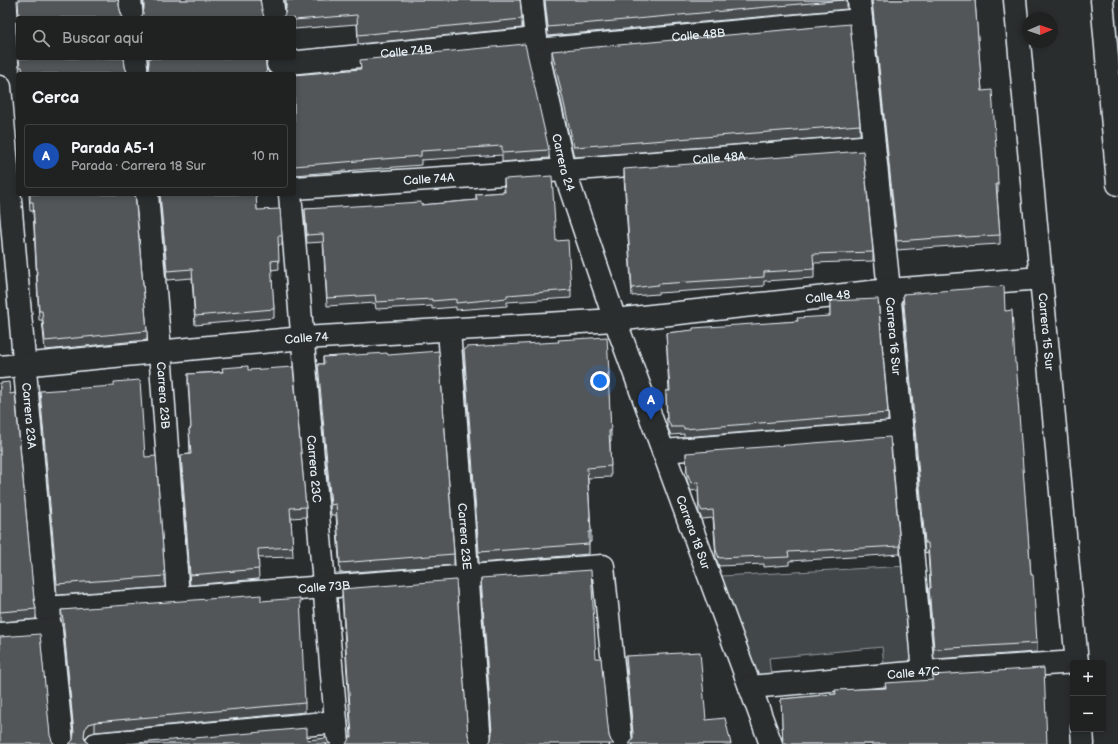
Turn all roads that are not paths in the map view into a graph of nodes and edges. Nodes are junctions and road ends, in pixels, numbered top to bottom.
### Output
1 (130, 0) edge
2 (272, 0) edge
3 (532, 0) edge
4 (1015, 0) edge
5 (1102, 0) edge
6 (860, 10) edge
7 (132, 16) edge
8 (274, 16) edge
9 (536, 45) junction
10 (135, 60) edge
11 (278, 65) edge
12 (137, 72) edge
13 (0, 87) edge
14 (0, 91) edge
15 (874, 146) junction
16 (564, 170) junction
17 (1118, 184) edge
18 (296, 188) edge
19 (147, 196) edge
20 (290, 196) edge
21 (6, 219) edge
22 (1040, 278) junction
23 (889, 290) junction
24 (615, 320) junction
25 (449, 330) junction
26 (303, 338) junction
27 (160, 351) junction
28 (26, 364) junction
29 (0, 367) edge
30 (902, 432) junction
31 (663, 452) junction
32 (467, 576) junction
33 (324, 587) junction
34 (178, 598) junction
35 (46, 608) junction
36 (51, 630) junction
37 (0, 634) edge
38 (1077, 660) edge
39 (1070, 663) edge
40 (923, 672) junction
41 (750, 687) junction
42 (336, 722) junction
43 (1082, 732) edge
44 (62, 744) edge
45 (96, 744) edge
46 (338, 744) edge
47 (480, 744) edge
48 (621, 744) edge
49 (771, 744) edge
50 (1083, 744) edge

1 - 7 main road
2 - 8 main road
3 - 9 main road, Carrera 24
4 - 22 main road, Carrera 15 Sur
5 - 17 main road
6 - 9 main road, Calle 48B
6 - 15 main road, Carrera 16 Sur
9 - 11 main road, Calle 74B
9 - 16 main road, Carrera 24
10 - 12 main road
13 - 14 main road, Carrera 23A
14 - 21 main road, Carrera 23A
15 - 16 main road, Calle 48A
15 - 23 main road, Carrera 16 Sur
16 - 18 main road, Calle 74A
16 - 24 main road, Carrera 24
19 - 27 main road, Carrera 23B
20 - 26 main road, Carrera 23C
21 - 28 main road, Carrera 23A
22 - 23 main road, Calle 48
22 - 38 main road, Carrera 15 Sur
23 - 24 main road, Calle 48
23 - 30 main road, Carrera 16 Sur
24 - 25 main road, Calle 74
24 - 31 main road, Carrera 18 Sur
25 - 26 main road, Calle 74
25 - 32 main road, Carrera 23E
26 - 27 main road, Calle 74
26 - 33 main road, Carrera 23C
27 - 28 main road, Calle 74
27 - 34 main road, Carrera 23B
28 - 29 main road, Calle 74
28 - 35 main road, Carrera 23A
30 - 31 main road
30 - 40 main road, Carrera 16 Sur
31 - 41 main road, Carrera 18 Sur
32 - 33 main road, Calle 73B
32 - 47 main road, Carrera 23E
32 - 48 main road, Calle 73B
33 - 34 main road, Calle 73B
33 - 42 main road, Carrera 23C
34 - 35 main road, Calle 73B
35 - 36 main road, Carrera 23A
36 - 37 main road
36 - 44 main road, Carrera 23A
39 - 40 main road, Calle 47C
40 - 41 main road, Calle 47C
41 - 49 main road, Carrera 18 Sur
42 - 45 main road
42 - 46 main road, Carrera 23C
43 - 50 main road

